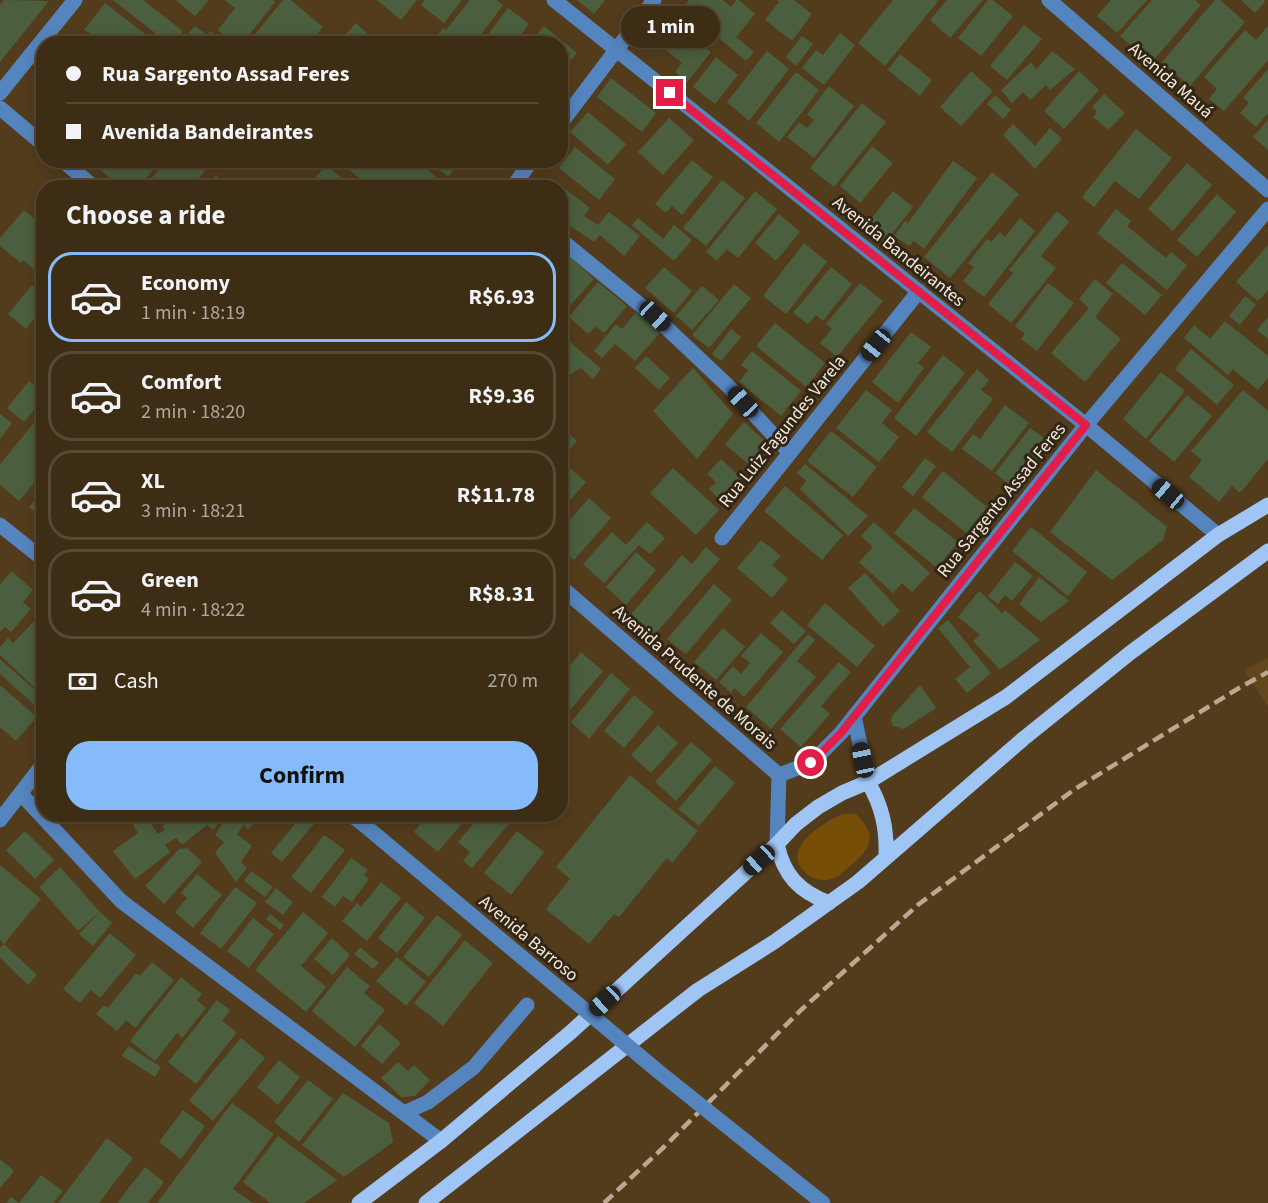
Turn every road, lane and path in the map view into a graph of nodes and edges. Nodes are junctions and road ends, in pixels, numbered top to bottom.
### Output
1 (75, 0) edge
2 (554, 0) edge
3 (654, 0) edge
4 (1049, 0) edge
5 (46, 36) edge
6 (36, 48) edge
7 (616, 50) junction
8 (0, 93) edge
9 (0, 108) edge
10 (568, 114) edge
11 (36, 138) edge
12 (71, 168) edge
13 (85, 180) edge
14 (1268, 190) edge
15 (1268, 209) edge
16 (568, 246) edge
17 (919, 291) junction
18 (1086, 425) junction
19 (789, 452) junction
20 (1268, 505) edge
21 (0, 525) edge
22 (1218, 535) junction
23 (722, 538) dead end
24 (1268, 551) edge
25 (36, 554) edge
26 (568, 593) edge
27 (854, 716) junction
28 (36, 774) edge
29 (779, 775) junction
30 (868, 782) junction
31 (21, 794) junction
32 (36, 810) edge
33 (0, 820) edge
34 (47, 822) edge
35 (360, 822) edge
36 (777, 844) junction
37 (886, 856) junction
38 (829, 903) junction
39 (527, 1005) dead end
40 (404, 1113) junction
41 (441, 1141) junction
42 (359, 1203) edge
43 (426, 1203) edge
44 (823, 1203) edge

1 - 5 street
2 - 7 street, Avenida Bandeirantes
3 - 7 street
4 - 14 street, Avenida Mauá
6 - 8 street
7 - 10 street
7 - 17 street, Avenida Bandeirantes
9 - 11 street
12 - 13 street
15 - 18 street, Rua Sargento Assad Feres
16 - 19 street
17 - 18 street, Avenida Bandeirantes
17 - 19 street, Rua Luiz Fagundes Varela
18 - 22 street, Avenida Bandeirantes
18 - 27 street, Rua Sargento Assad Feres
19 - 23 street, Rua Luiz Fagundes Varela
20 - 22 main road
21 - 25 street
22 - 30 main road
24 - 37 main road
26 - 29 street, Avenida Prudente de Morais
27 - 29 street, Rua Sargento Assad Feres
27 - 30 street
28 - 31 street
29 - 36 street, Avenida Prudente de Morais
30 - 36 main road
30 - 37 main road
31 - 32 street
31 - 33 street
34 - 40 street
35 - 44 street, Avenida Barroso, bridge
36 - 38 main road
36 - 41 main road
37 - 38 main road
38 - 43 main road
39 - 40 street
40 - 41 street
41 - 42 main road

